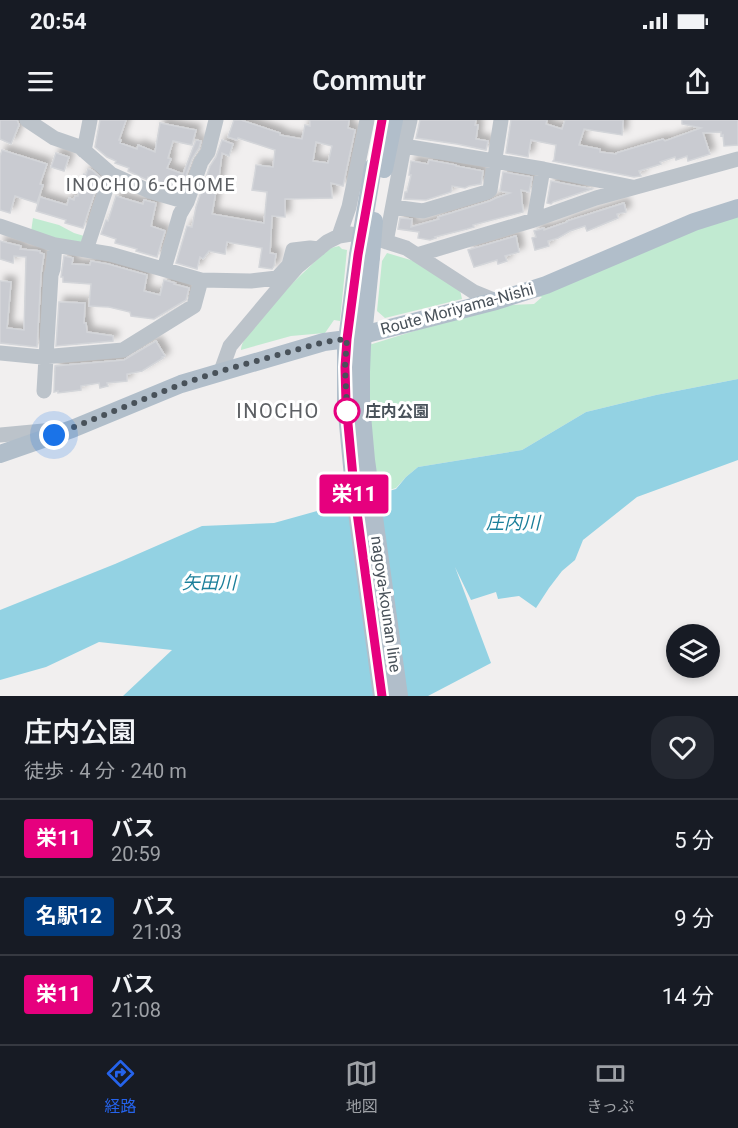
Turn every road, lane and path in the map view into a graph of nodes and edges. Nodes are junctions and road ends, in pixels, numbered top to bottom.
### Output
1 (27, 120) edge
2 (90, 120) edge
3 (216, 120) edge
4 (367, 120) edge
5 (382, 120) edge
6 (394, 120) edge
7 (410, 120) edge
8 (501, 120) edge
9 (405, 146) junction
10 (84, 151) junction
11 (738, 159) edge
12 (495, 162) junction
13 (379, 168) junction
14 (543, 169) junction
15 (111, 174) junction
16 (635, 187) junction
17 (187, 202) junction
18 (393, 207) junction
19 (738, 208) edge
20 (534, 220) junction
21 (0, 226) edge
22 (339, 236) junction
23 (386, 242) junction
24 (55, 245) junction
25 (319, 249) junction
26 (86, 250) junction
27 (417, 255) junction
28 (164, 269) junction
29 (201, 280) junction
30 (496, 301) junction
31 (355, 342) junction
32 (0, 353) edge
33 (46, 357) junction
34 (221, 371) junction
35 (44, 391) dead end
36 (72, 429) junction
37 (0, 435) edge
38 (0, 454) edge
39 (382, 696) edge
40 (399, 696) edge

1 - 10 street
2 - 10 street
3 - 17 street
4 - 22 street
5 - 13 main road, nagoya-kounan line
6 - 13 main road, nagoya-kounan line
7 - 9 street
8 - 12 street
9 - 12 street
9 - 18 street
10 - 15 street
11 - 16 street
12 - 14 street
12 - 18 street
13 - 31 main road, nagoya-kounan line, bridge
14 - 16 street
14 - 20 street
15 - 17 street
15 - 26 street
16 - 20 street
17 - 28 street
18 - 23 street
19 - 30 main road, Route Moriyama-Nishi
20 - 27 street
21 - 24 street
22 - 23 street
22 - 25 street
23 - 27 street
24 - 26 street
24 - 33 street
25 - 29 street
25 - 34 street
26 - 28 street
27 - 30 street
28 - 29 street
29 - 33 street
30 - 31 main road, Route Moriyama-Nishi
31 - 34 main road, Route Moriyama-Nishi
31 - 39 main road, nagoya-kounan line
31 - 40 main road, nagoya-kounan line
32 - 33 street
33 - 35 street
34 - 36 main road, Route Moriyama-Nishi
36 - 37 street
36 - 38 main road, Route Moriyama-Nishi

